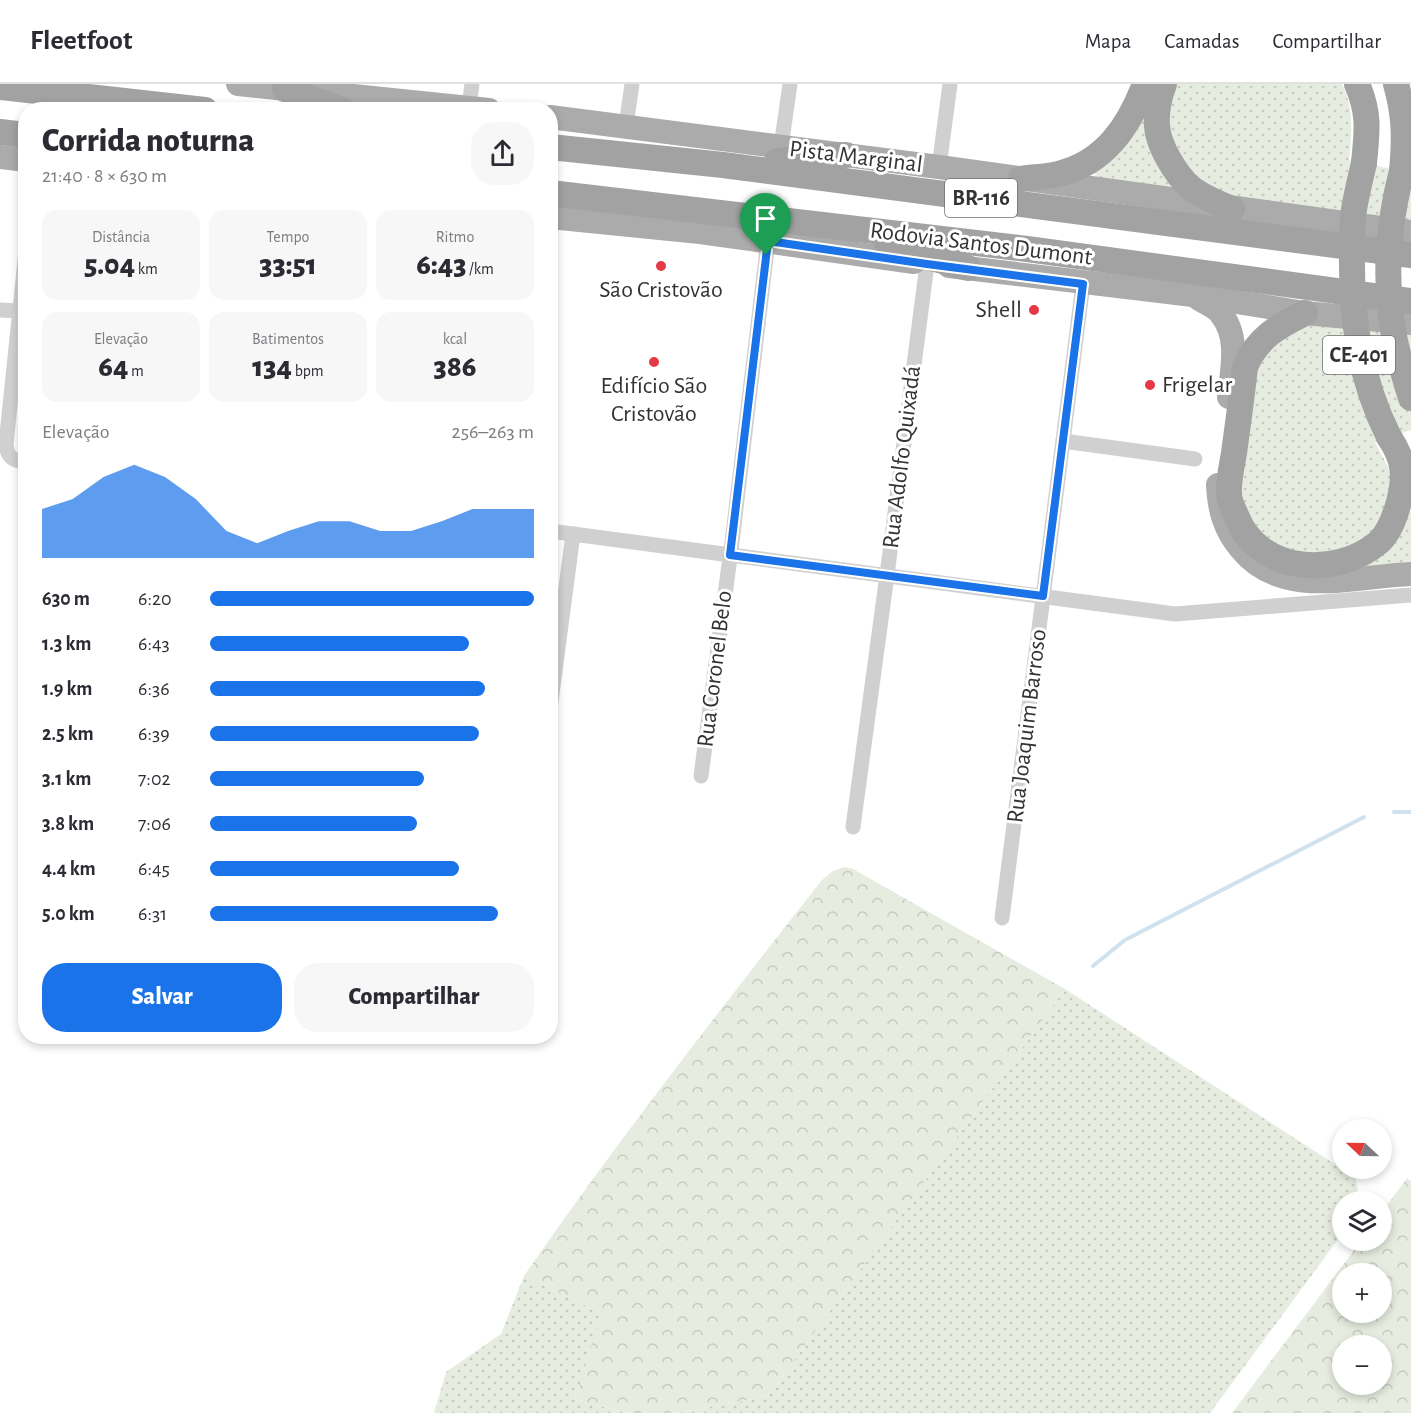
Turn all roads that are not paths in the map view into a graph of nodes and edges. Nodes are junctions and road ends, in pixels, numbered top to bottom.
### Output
1 (245, 84) edge
2 (632, 84) edge
3 (790, 84) edge
4 (950, 84) edge
5 (1145, 84) edge
6 (1164, 84) edge
7 (1357, 84) edge
8 (1396, 84) edge
9 (0, 87) edge
10 (285, 89) junction
11 (477, 100) edge
12 (134, 102) edge
13 (320, 102) edge
14 (558, 118) edge
15 (626, 126) junction
16 (0, 132) edge
17 (18, 134) edge
18 (781, 147) junction
19 (558, 148) edge
20 (846, 155) junction
21 (0, 157) edge
22 (18, 159) edge
23 (723, 165) junction
24 (939, 167) junction
25 (1020, 179) junction
26 (558, 194) edge
27 (1232, 209) junction
28 (558, 218) edge
29 (803, 222) junction
30 (1411, 232) edge
31 (768, 241) junction
32 (1411, 255) edge
33 (927, 264) junction
34 (968, 268) junction
35 (1083, 284) junction
36 (1193, 295) junction
37 (1411, 301) edge
38 (0, 310) edge
39 (18, 311) edge
40 (1305, 313) junction
41 (18, 321) edge
42 (1411, 323) edge
43 (1411, 398) edge
44 (1063, 441) junction
45 (1400, 455) edge
46 (1195, 459) dead end
47 (18, 460) edge
48 (558, 532) edge
49 (573, 534) junction
50 (730, 555) junction
51 (1411, 574) edge
52 (887, 575) junction
53 (1411, 595) edge
54 (1043, 596) junction
55 (558, 648) edge
56 (701, 776) dead end
57 (852, 827) dead end
58 (1002, 918) dead end

1 - 10 main road
2 - 15 street
3 - 18 street
4 - 24 street
5 - 25 highway
6 - 27 highway
7 - 45 highway, CE-401, bridge
8 - 43 highway, CE-401, bridge
9 - 12 highway
10 - 11 main road
10 - 13 highway
14 - 15 main road, Pista Marginal / BR-116
15 - 18 main road, Pista Marginal / BR-116
16 - 17 highway
18 - 20 main road, Pista Marginal / BR-116
19 - 23 highway, Rodovia Santos Dumont / BR-116
20 - 23 highway
20 - 24 main road, Pista Marginal / BR-116
21 - 22 main road
23 - 32 highway, Rodovia Santos Dumont / BR-116
24 - 25 main road, Pista Marginal / BR-116
25 - 27 main road, Pista Marginal / BR-116
26 - 29 highway, Rodovia Santos Dumont / BR-116
27 - 30 main road, Pista Marginal / BR-116
28 - 31 main road
29 - 34 highway
29 - 37 highway, Rodovia Santos Dumont / BR-116
31 - 33 main road
31 - 50 street, Rua Coronel Belo
33 - 34 main road
33 - 52 street, Rua Adolfo Quixadá
34 - 35 main road
35 - 36 main road
35 - 44 street, Rua Joaquim Barroso
36 - 40 main road
36 - 51 main road
38 - 39 street
40 - 42 main road
40 - 45 highway
41 - 47 street
44 - 46 street
44 - 54 street, Rua Joaquim Barroso
48 - 49 street
49 - 50 street
49 - 55 street
50 - 52 street
50 - 56 street, Rua Coronel Belo
52 - 54 street
52 - 57 street, Rua Adolfo Quixadá
53 - 54 street
54 - 58 street, Rua Joaquim Barroso

